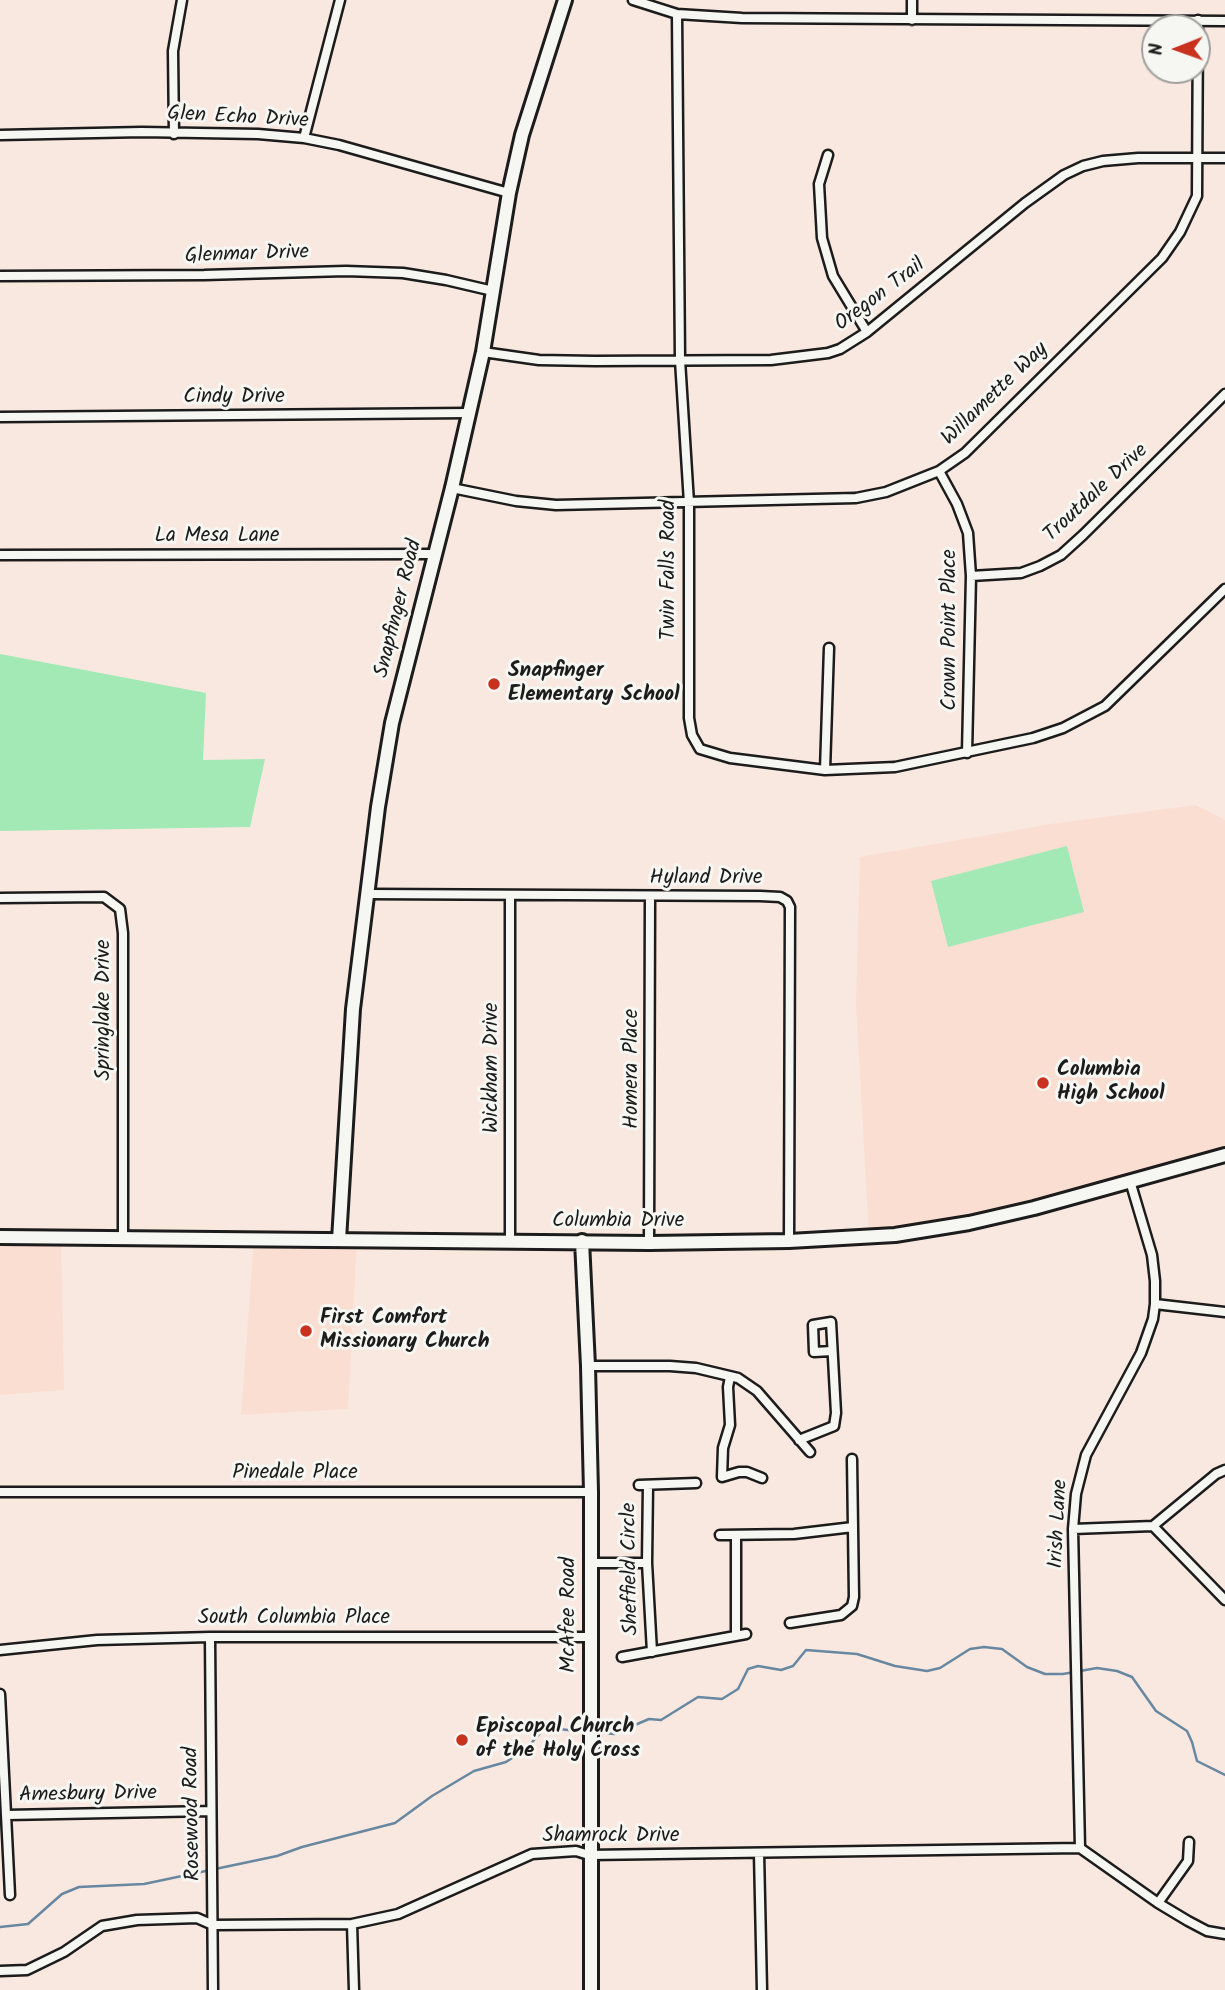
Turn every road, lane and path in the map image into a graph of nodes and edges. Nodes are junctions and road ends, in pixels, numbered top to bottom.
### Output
1 (182, 0) edge
2 (340, 0) edge
3 (565, 0) edge
4 (633, 0) edge
5 (912, 0) edge
6 (677, 14) junction
7 (912, 20) junction
8 (1141, 20) edge
9 (1198, 84) edge
10 (174, 134) junction
11 (0, 135) edge
12 (304, 138) junction
13 (828, 155) dead end
14 (1199, 158) junction
15 (1225, 158) edge
16 (509, 193) junction
17 (0, 276) edge
18 (493, 291) junction
19 (867, 332) junction
20 (483, 352) junction
21 (680, 360) junction
22 (1225, 394) edge
23 (468, 413) junction
24 (0, 417) edge
25 (939, 471) junction
26 (452, 488) junction
27 (689, 503) junction
28 (433, 554) junction
29 (0, 555) edge
30 (971, 576) junction
31 (1225, 589) edge
32 (830, 648) dead end
33 (967, 753) junction
34 (825, 770) junction
35 (368, 894) junction
36 (510, 895) junction
37 (650, 896) junction
38 (0, 898) edge
39 (1225, 1155) edge
40 (1130, 1181) junction
41 (0, 1237) edge
42 (123, 1237) junction
43 (339, 1240) junction
44 (510, 1241) junction
45 (582, 1241) junction
46 (789, 1241) junction
47 (649, 1243) junction
48 (1155, 1304) junction
49 (1225, 1312) edge
50 (832, 1351) dead end
51 (588, 1366) junction
52 (730, 1377) junction
53 (799, 1440) junction
54 (810, 1452) dead end
55 (852, 1458) dead end
56 (1225, 1470) edge
57 (762, 1478) dead end
58 (696, 1483) dead end
59 (0, 1492) edge
60 (591, 1492) junction
61 (1153, 1526) junction
62 (853, 1527) junction
63 (1073, 1529) junction
64 (720, 1535) dead end
65 (736, 1535) junction
66 (590, 1563) junction
67 (647, 1563) junction
68 (1225, 1600) edge
69 (790, 1623) dead end
70 (746, 1634) dead end
71 (736, 1636) junction
72 (210, 1637) junction
73 (589, 1637) junction
74 (0, 1650) edge
75 (652, 1652) junction
76 (622, 1657) dead end
77 (0, 1694) edge
78 (211, 1811) junction
79 (7, 1815) junction
80 (1189, 1842) dead end
81 (1080, 1848) junction
82 (759, 1853) junction
83 (589, 1855) junction
84 (10, 1895) dead end
85 (1158, 1903) junction
86 (352, 1924) junction
87 (213, 1925) junction
88 (1225, 1934) edge
89 (0, 1971) edge
90 (213, 1990) edge
91 (354, 1990) edge
92 (591, 1990) edge
93 (762, 1990) edge

1 - 10 street
2 - 12 street
3 - 16 street, Snapfinger Road
4 - 6 street
5 - 7 street
6 - 7 street
6 - 21 street, Twin Falls Road
7 - 8 street
9 - 14 street, Willamette Way
10 - 11 street, Glen Echo Drive
10 - 12 street, Glen Echo Drive
12 - 16 street, Glen Echo Drive
13 - 19 street
14 - 15 street, Oregon Trail
14 - 19 street, Oregon Trail
14 - 25 street, Willamette Way
16 - 18 street, Snapfinger Road
17 - 18 street, Glenmar Drive
18 - 20 street, Snapfinger Road
19 - 21 street, Oregon Trail
20 - 21 street, Oregon Trail
20 - 23 street, Snapfinger Road
21 - 27 street, Twin Falls Road
22 - 30 street, Troutdale Drive
23 - 24 street, Cindy Drive
23 - 26 street, Snapfinger Road
25 - 27 street, Willamette Way
25 - 30 street, Crown Point Place
26 - 27 street, Willamette Way
26 - 28 street, Snapfinger Road
27 - 34 street, Twin Falls Road
28 - 29 street, La Mesa Lane
28 - 35 street, Snapfinger Road
30 - 33 street, Crown Point Place
31 - 33 street, Twin Falls Road
32 - 34 street
33 - 34 street, Twin Falls Road
35 - 36 street, Hyland Drive
35 - 43 street, Snapfinger Road
36 - 37 street, Hyland Drive
36 - 44 street, Wickham Drive
37 - 46 street, Hyland Drive
37 - 47 street, Homera Place
38 - 42 street, Springlake Drive
39 - 40 street, Columbia Drive
40 - 46 street, Columbia Drive
40 - 48 street, Irish Lane
41 - 42 street, Columbia Drive
42 - 43 street, Columbia Drive
43 - 44 street, Columbia Drive
44 - 45 street, Columbia Drive
45 - 47 street, Columbia Drive
45 - 51 street, McAfee Road
46 - 47 street, Columbia Drive
48 - 49 street
48 - 63 street, Irish Lane
50 - 53 street
51 - 52 street
51 - 60 street, McAfee Road
52 - 53 street
52 - 57 street
53 - 54 street
55 - 62 street
56 - 61 street
58 - 67 street, Sheffield Circle
59 - 60 street, Pinedale Place
60 - 66 street, McAfee Road
61 - 63 street
61 - 68 street
62 - 65 street
62 - 69 street
63 - 81 street, Irish Lane
64 - 65 street
65 - 71 street
66 - 67 street
66 - 73 street, McAfee Road
67 - 75 street, Sheffield Circle
70 - 71 street
71 - 75 street
72 - 73 street, South Columbia Place
72 - 74 street, South Columbia Place
72 - 78 street, Rosewood Road
73 - 83 street, McAfee Road
75 - 76 street
77 - 79 street
78 - 79 street, Amesbury Drive
78 - 87 street, Rosewood Road
79 - 84 street
80 - 85 street
81 - 82 street, Shamrock Drive
81 - 85 street
82 - 83 street, Shamrock Drive
82 - 93 street
83 - 86 street, Shamrock Drive
83 - 92 street, McAfee Road
85 - 88 street
86 - 87 street, Shamrock Drive
86 - 91 street
87 - 89 street, Shamrock Drive
87 - 90 street, Rosewood Road

